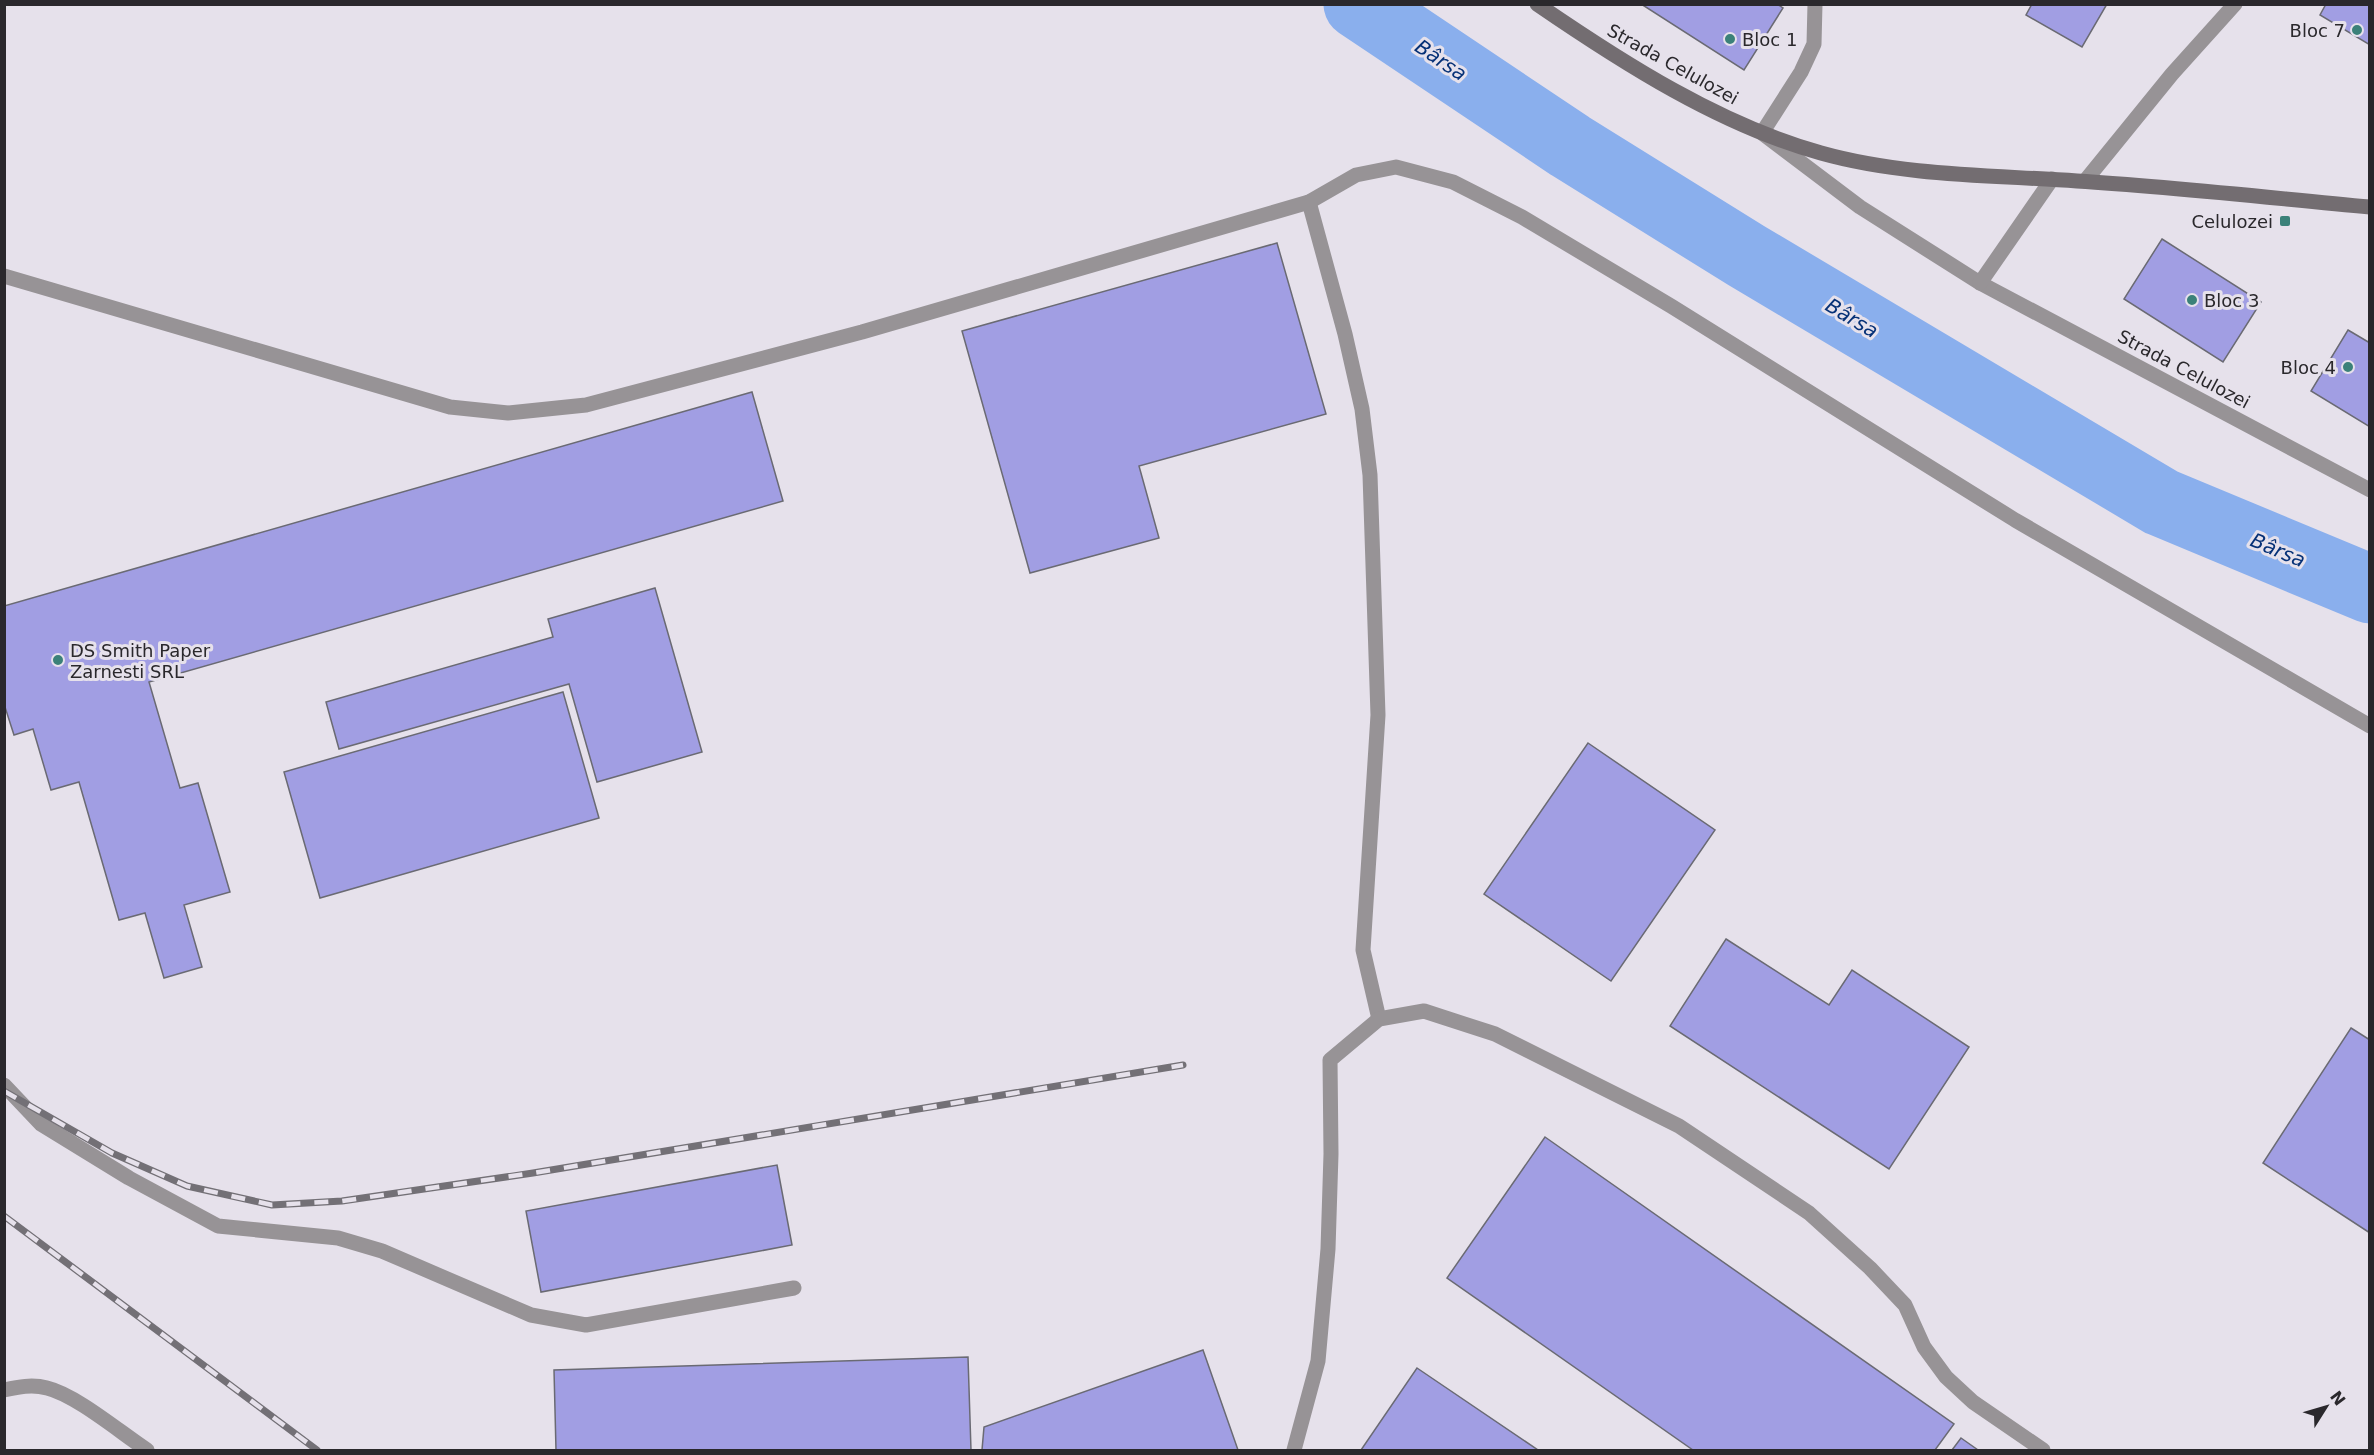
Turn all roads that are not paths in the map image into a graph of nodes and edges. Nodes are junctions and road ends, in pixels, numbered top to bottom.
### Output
1 (1537, 4) edge
2 (1815, 4) edge
3 (2235, 4) edge
4 (1761, 133) junction
5 (2052, 179) junction
6 (2085, 181) junction
7 (1310, 202) junction
8 (2370, 207) edge
9 (4, 276) edge
10 (1980, 283) junction
11 (2370, 490) edge
12 (2370, 726) edge
13 (1379, 1019) junction
14 (4, 1085) edge
15 (794, 1288) dead end
16 (4, 1390) edge
17 (147, 1450) edge
18 (1294, 1450) edge
19 (2043, 1450) edge

1 - 4 street, Strada Celulozei
2 - 4 street
3 - 6 street
4 - 5 street, Strada Celulozei
4 - 10 street, Strada Celulozei
5 - 6 street, Strada Celulozei
5 - 10 street
6 - 8 street, Strada Celulozei
7 - 9 street
7 - 12 street
7 - 13 street
10 - 11 street, Strada Celulozei
13 - 18 street
13 - 19 street
14 - 15 street
16 - 17 street

